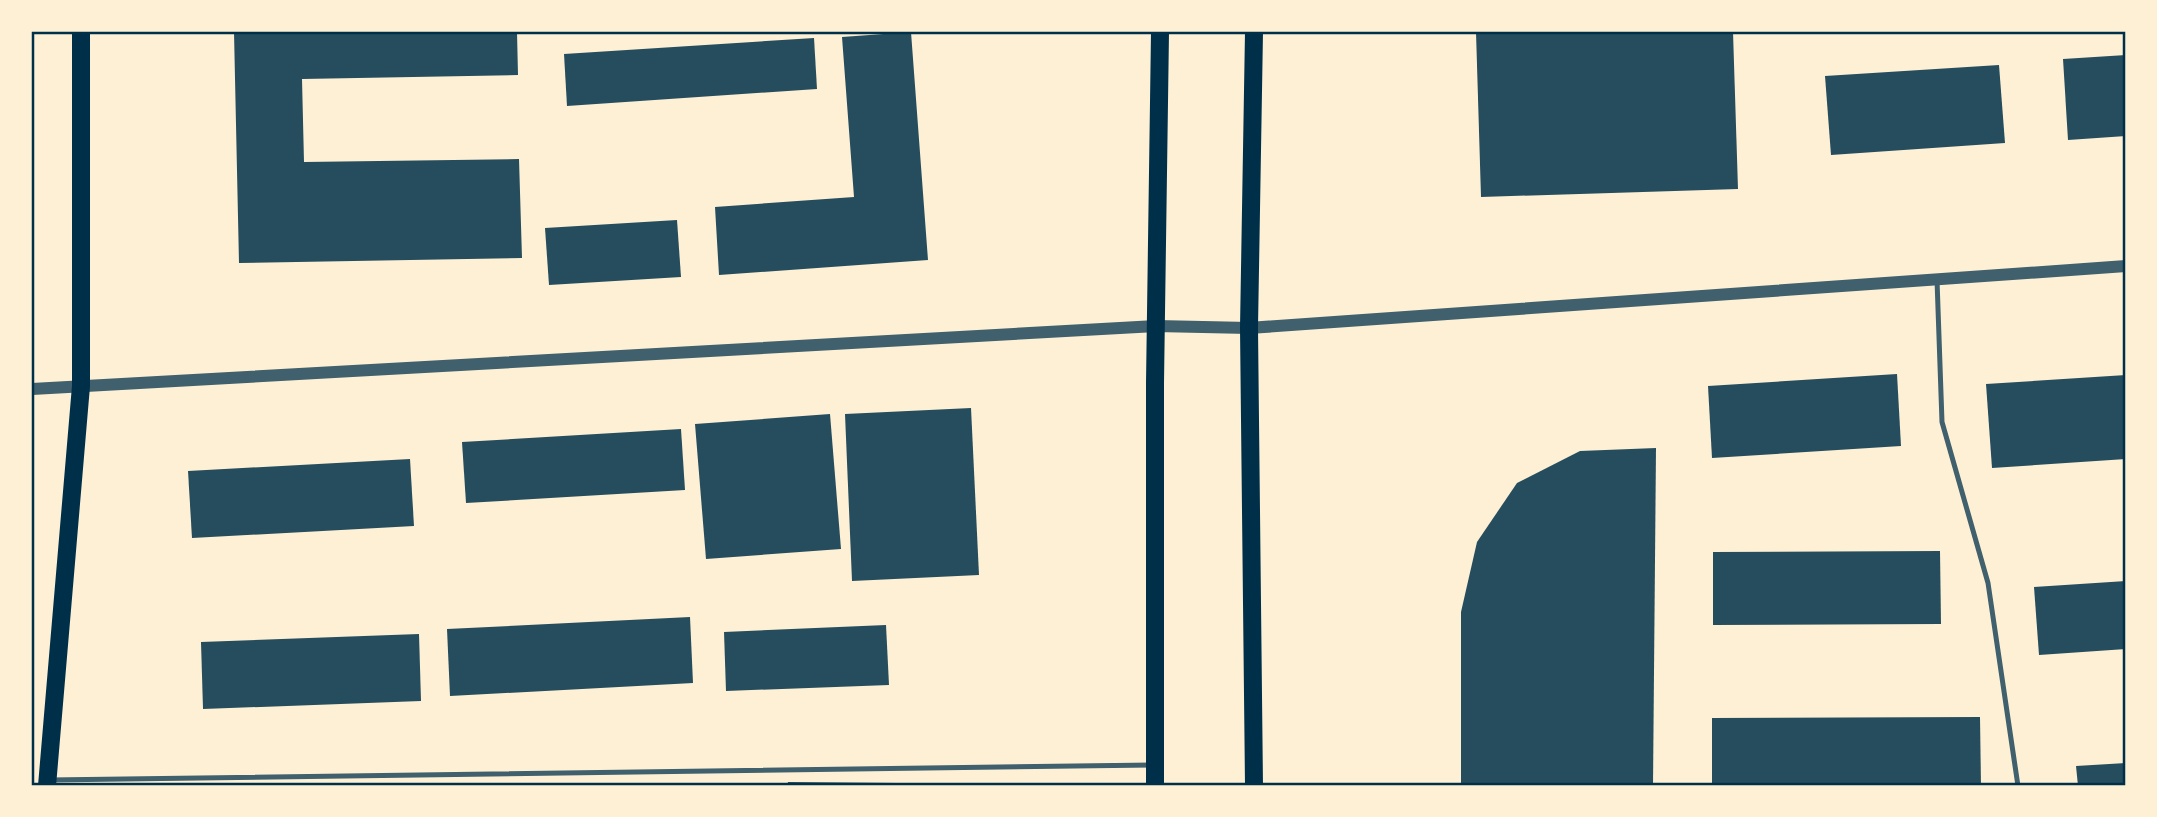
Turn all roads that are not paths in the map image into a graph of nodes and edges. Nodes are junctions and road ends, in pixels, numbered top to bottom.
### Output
1 (81, 32) edge
2 (1160, 32) edge
3 (1254, 32) edge
4 (2126, 266) edge
5 (1937, 278) junction
6 (1156, 326) junction
7 (1249, 328) junction
8 (81, 386) junction
9 (32, 389) edge
10 (1155, 765) junction
11 (47, 783) edge
12 (1155, 786) edge
13 (1254, 786) edge
14 (2018, 786) edge

1 - 8 main road
2 - 6 main road
3 - 7 main road
4 - 5 street
5 - 7 street
5 - 14 lane
6 - 7 street
6 - 8 street
6 - 10 main road
7 - 13 main road
8 - 9 street
8 - 11 main road
10 - 11 lane
10 - 12 main road

